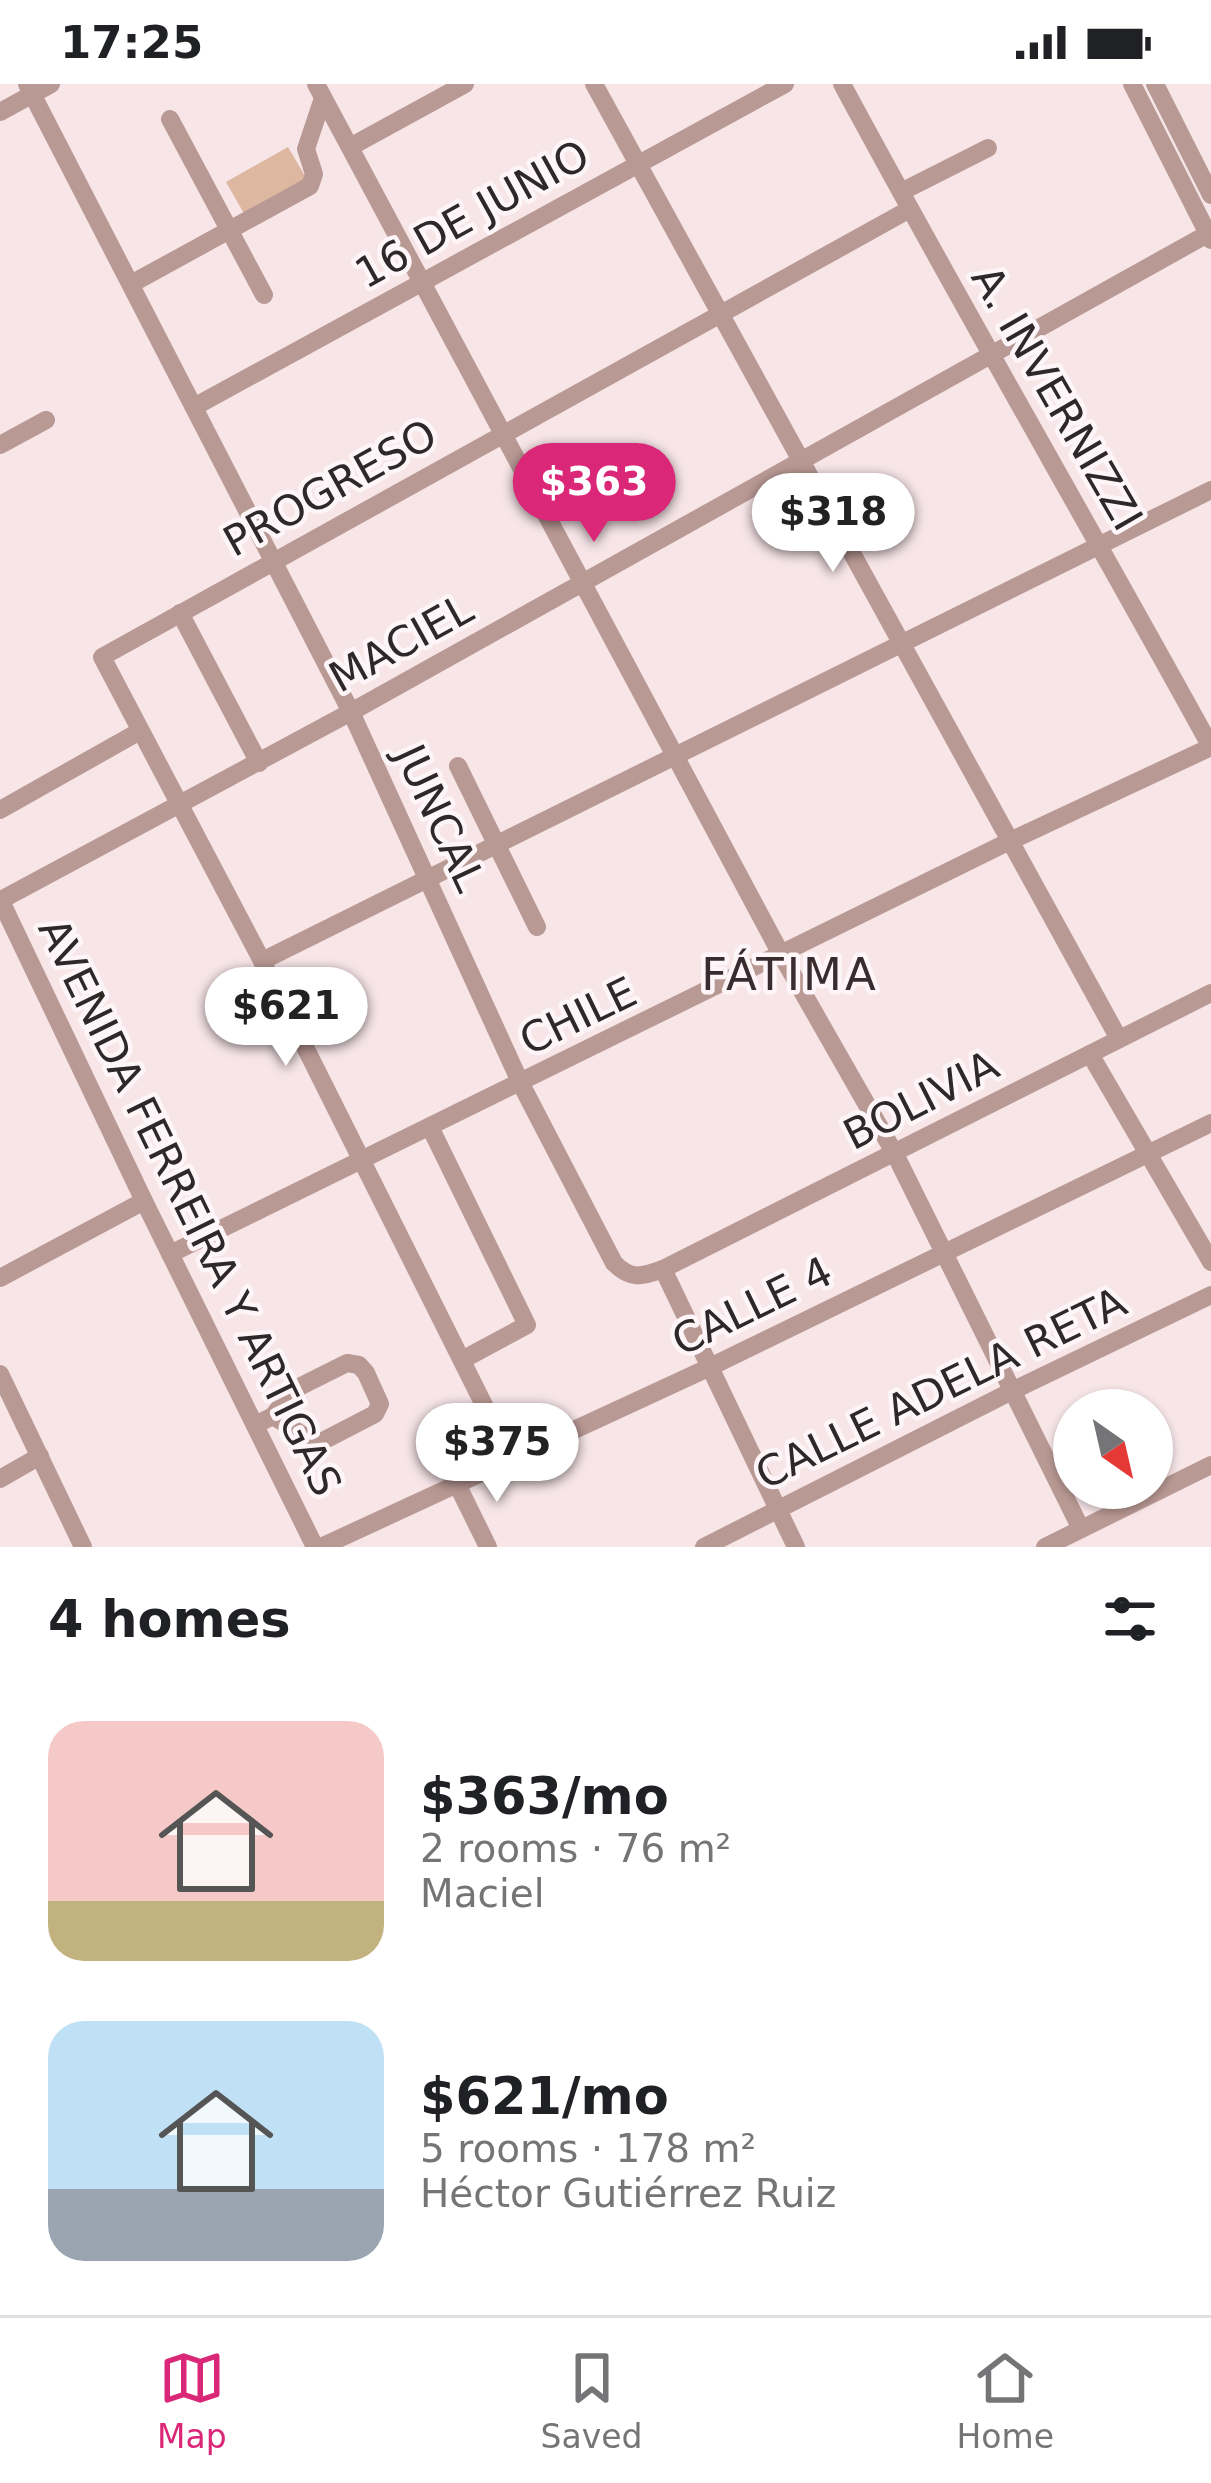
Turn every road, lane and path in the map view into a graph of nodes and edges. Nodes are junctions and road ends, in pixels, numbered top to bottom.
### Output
1 (52, 84) edge
2 (465, 84) edge
3 (594, 84) edge
4 (784, 84) edge
5 (842, 84) edge
6 (1132, 84) edge
7 (1155, 84) edge
8 (30, 89) edge
9 (320, 91) edge
10 (0, 112) edge
11 (170, 119) dead end
12 (350, 146) junction
13 (988, 148) dead end
14 (638, 164) junction
15 (1211, 195) edge
16 (905, 201) junction
17 (231, 229) junction
18 (1210, 235) edge
19 (422, 282) junction
20 (130, 284) junction
21 (264, 295) dead end
22 (720, 313) junction
23 (990, 357) junction
24 (194, 407) junction
25 (46, 420) dead end
26 (503, 433) junction
27 (0, 445) edge
28 (801, 460) junction
29 (1211, 490) edge
30 (1100, 545) junction
31 (273, 561) junction
32 (583, 583) junction
33 (180, 614) junction
34 (901, 643) junction
35 (351, 712) junction
36 (140, 731) junction
37 (1211, 747) edge
38 (676, 755) junction
39 (259, 763) junction
40 (458, 766) dead end
41 (179, 806) junction
42 (0, 810) edge
43 (1010, 841) junction
44 (498, 845) junction
45 (430, 879) junction
46 (0, 899) edge
47 (537, 927) dead end
48 (782, 956) junction
49 (262, 961) junction
50 (1211, 993) edge
51 (1119, 1039) junction
52 (1090, 1054) junction
53 (521, 1084) junction
54 (1211, 1123) edge
55 (430, 1127) junction
56 (895, 1154) junction
57 (1149, 1154) junction
58 (362, 1159) junction
59 (144, 1201) junction
60 (944, 1253) junction
61 (170, 1254) junction
62 (1211, 1262) edge
63 (663, 1269) junction
64 (0, 1278) edge
65 (1211, 1295) edge
66 (462, 1360) junction
67 (708, 1368) junction
68 (0, 1374) edge
69 (1012, 1390) junction
70 (264, 1421) junction
71 (40, 1456) junction
72 (511, 1459) junction
73 (1211, 1465) edge
74 (0, 1479) edge
75 (458, 1486) junction
76 (778, 1509) junction
77 (1081, 1529) junction
78 (82, 1547) edge
79 (318, 1547) edge
80 (488, 1547) edge
81 (704, 1547) edge
82 (796, 1547) edge
83 (1045, 1547) edge

1 - 8 street
2 - 12 street
3 - 14 street
4 - 14 street, 16 DE JUNIO
5 - 16 street, A. INVERNIZZI
6 - 18 street
7 - 15 street
8 - 10 street
8 - 20 street, JUNCAL
9 - 12 street
9 - 17 street
11 - 17 street
12 - 19 street
13 - 16 street, PROGRESO
14 - 19 street, 16 DE JUNIO
14 - 22 street
16 - 22 street, PROGRESO
16 - 23 street, A. INVERNIZZI
17 - 20 street
17 - 21 street
18 - 23 street, MACIEL
19 - 24 street, 16 DE JUNIO
19 - 26 street
20 - 24 street, JUNCAL
22 - 26 street, PROGRESO
22 - 28 street
23 - 28 street, MACIEL
23 - 30 street, A. INVERNIZZI
24 - 31 street, JUNCAL
25 - 27 street
26 - 31 street, PROGRESO
26 - 32 street
28 - 32 street, MACIEL
28 - 34 street
29 - 30 street
30 - 34 street
30 - 37 street, A. INVERNIZZI
31 - 33 street, PROGRESO
31 - 35 street, JUNCAL
32 - 35 street, MACIEL
32 - 38 street
33 - 36 street, PROGRESO
33 - 39 street
34 - 38 street
34 - 43 street
35 - 39 street, MACIEL
35 - 45 street, JUNCAL
36 - 41 street
36 - 42 street
37 - 43 street, CHILE
38 - 44 street
38 - 48 street
39 - 41 street, MACIEL
40 - 44 street
41 - 46 street, MACIEL
41 - 49 street
43 - 48 street, CHILE
43 - 51 street
44 - 45 street
44 - 47 street
45 - 49 street
45 - 53 street, JUNCAL
46 - 59 street, AVENIDA FERREIRA Y ARTIGAS
48 - 53 street, CHILE
48 - 56 street
49 - 58 street
50 - 51 street, BOLIVIA
51 - 52 street, BOLIVIA
52 - 56 street, BOLIVIA
52 - 57 street
53 - 55 street, CHILE
53 - 63 street, JUNCAL
54 - 57 street, CALLE 4
55 - 58 street, CHILE
55 - 66 street
56 - 60 street
56 - 63 street, BOLIVIA
57 - 60 street, CALLE 4
57 - 62 street
58 - 61 street, CHILE
58 - 66 street
59 - 61 street, AVENIDA FERREIRA Y ARTIGAS
59 - 64 street
60 - 67 street, CALLE 4
60 - 69 street
61 - 70 street, AVENIDA FERREIRA Y ARTIGAS
63 - 67 street
65 - 69 street, CALLE ADELA RETA
66 - 72 street
67 - 72 street, CALLE 4
67 - 76 street
68 - 71 street
69 - 76 street, CALLE ADELA RETA
69 - 77 street
70 - 70 street
70 - 79 street, AVENIDA FERREIRA Y ARTIGAS
71 - 74 street
71 - 78 street
72 - 75 street, CALLE 4
73 - 77 street
75 - 79 street, CALLE 4
75 - 80 street
76 - 81 street, CALLE ADELA RETA
76 - 82 street
77 - 83 street

